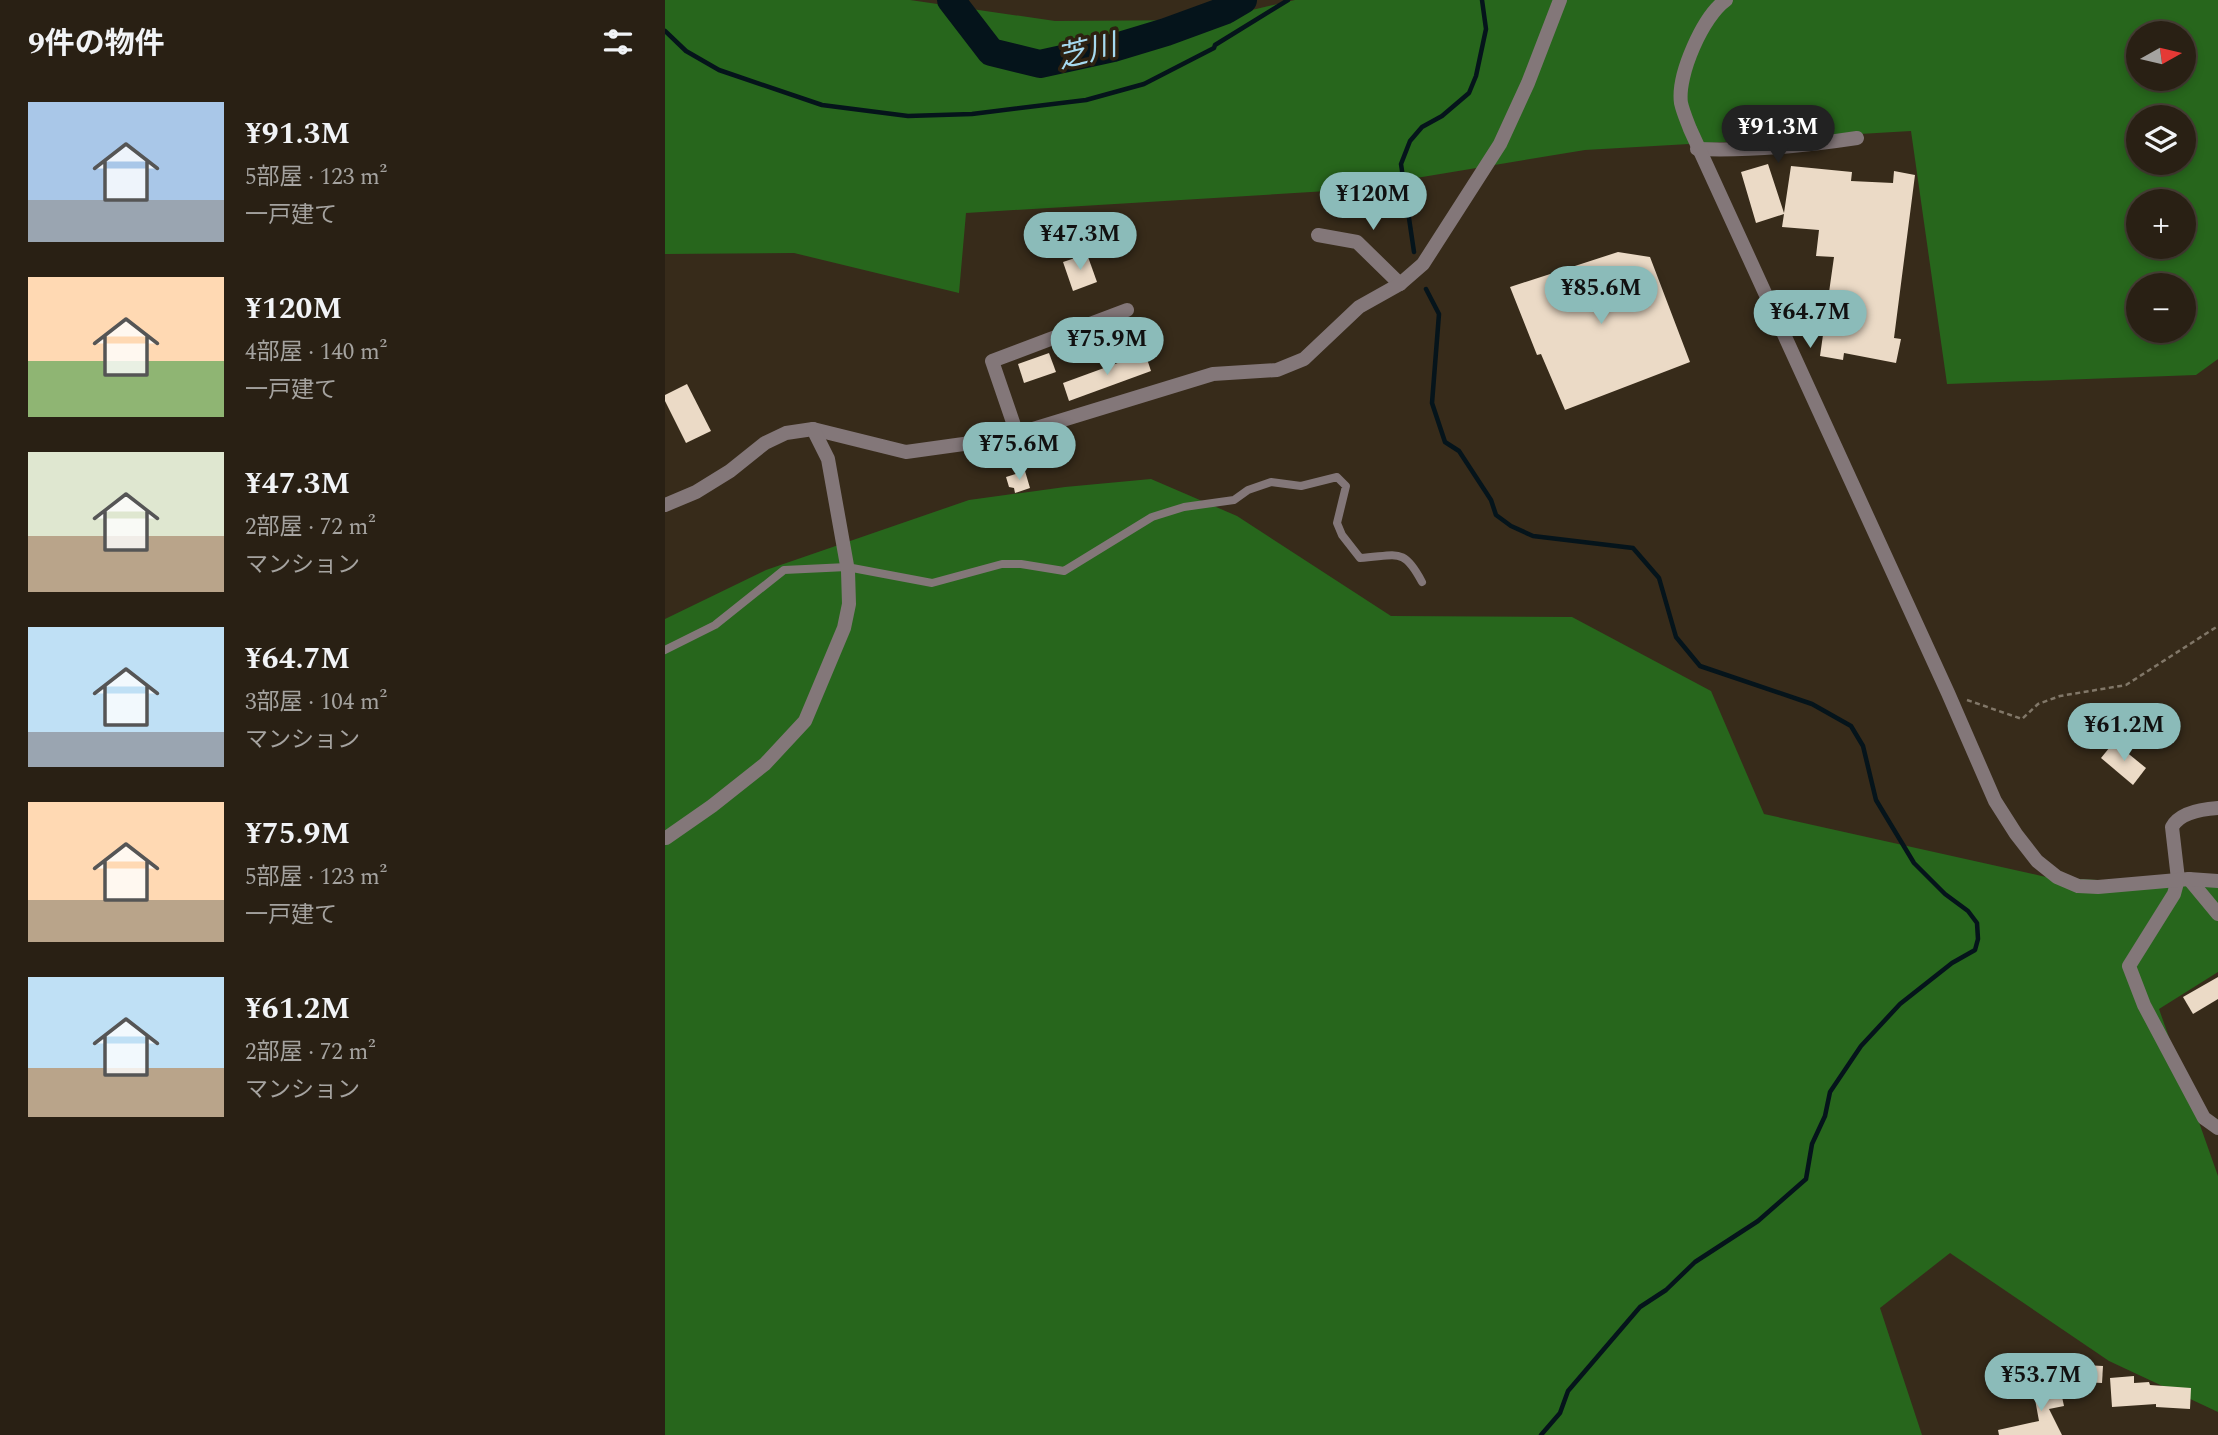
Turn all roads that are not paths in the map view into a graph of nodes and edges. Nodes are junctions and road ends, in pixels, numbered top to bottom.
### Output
1 (1560, 0) edge
2 (1726, 0) edge
3 (1857, 138) dead end
4 (1697, 149) junction
5 (1318, 235) dead end
6 (1399, 284) junction
7 (1127, 310) dead end
8 (813, 429) junction
9 (1017, 434) junction
10 (665, 505) edge
11 (847, 567) junction
12 (1423, 582) dead end
13 (665, 650) edge
14 (2218, 808) edge
15 (666, 838) edge
16 (2183, 879) junction
17 (2218, 881) edge
18 (2218, 915) edge
19 (2218, 1128) edge

1 - 6 street
2 - 4 street
3 - 4 street
4 - 16 street
5 - 6 street
6 - 9 street
7 - 9 street
8 - 9 street
8 - 10 street
8 - 11 street
11 - 12 lane
11 - 13 lane
11 - 15 street
14 - 16 street
16 - 17 street
16 - 18 street
16 - 19 street

